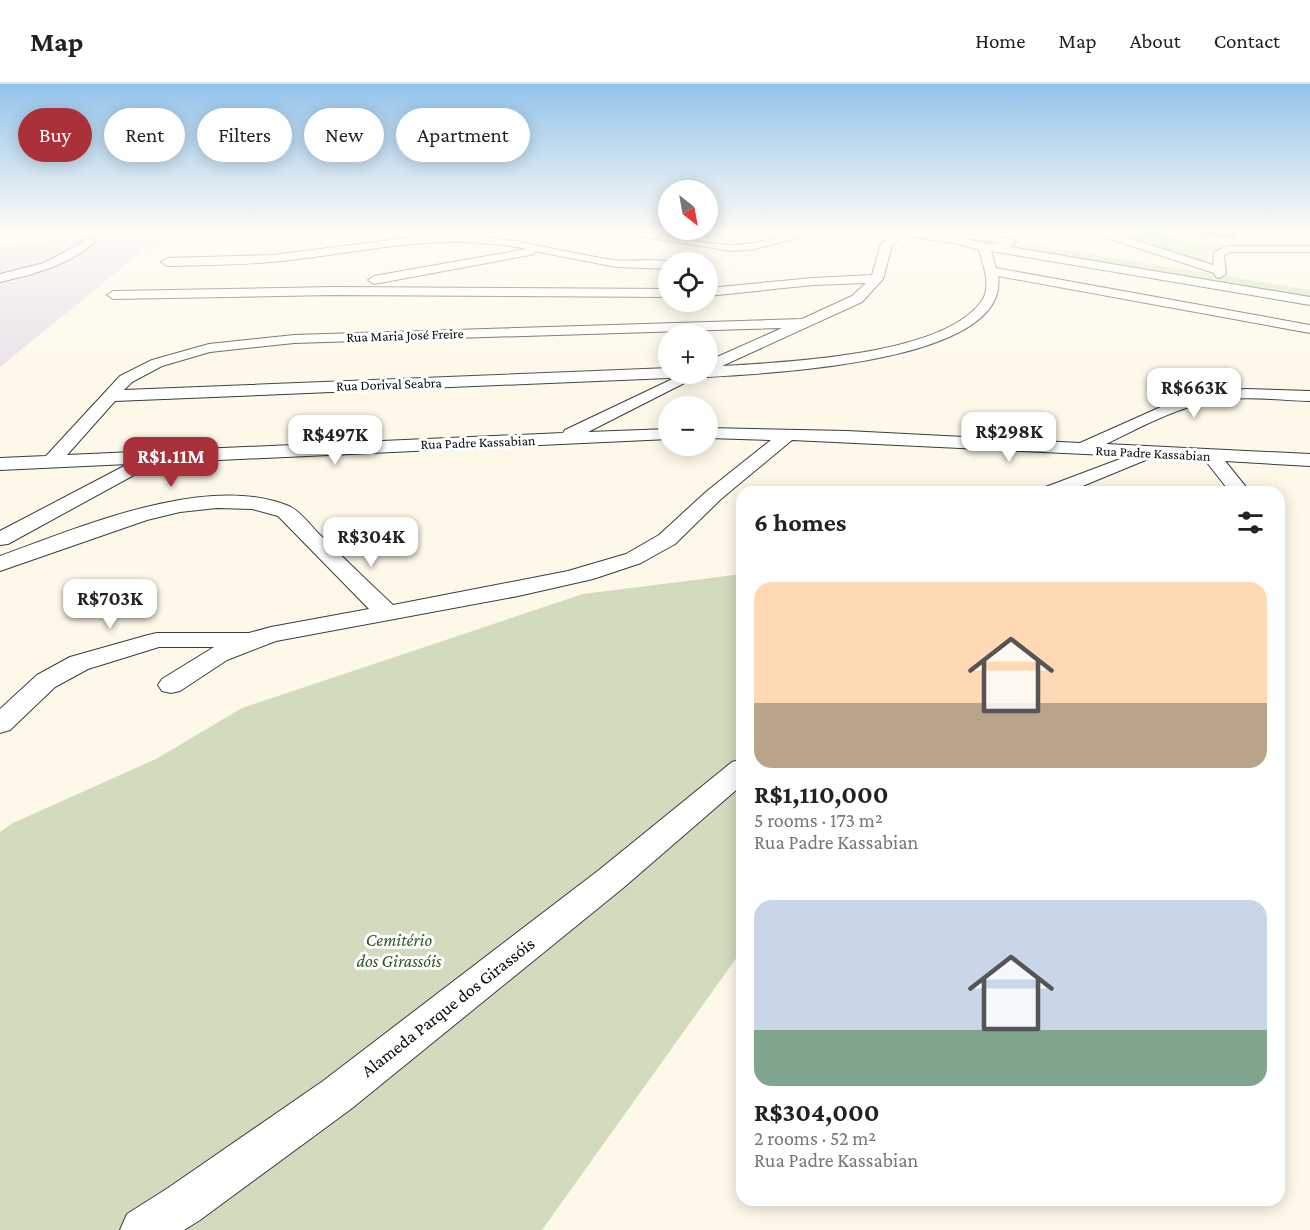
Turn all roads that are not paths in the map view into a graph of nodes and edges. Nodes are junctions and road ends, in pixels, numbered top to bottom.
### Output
1 (349, 285) edge
2 (761, 285) edge
3 (871, 285) edge
4 (992, 285) edge
5 (1135, 285) edge
6 (1214, 285) edge
7 (1291, 285) edge
8 (1310, 289) edge
9 (332, 291) junction
10 (718, 291) edge
11 (658, 293) edge
12 (113, 294) dead end
13 (1310, 301) edge
14 (802, 323) junction
15 (1310, 329) edge
16 (718, 362) edge
17 (718, 371) edge
18 (658, 373) edge
19 (674, 384) edge
20 (109, 396) junction
21 (1310, 396) edge
22 (718, 433) edge
23 (658, 434) edge
24 (788, 434) junction
25 (563, 438) junction
26 (1081, 448) junction
27 (1155, 452) junction
28 (1211, 456) junction
29 (156, 457) junction
30 (1310, 460) edge
31 (51, 462) junction
32 (0, 464) edge
33 (1066, 486) edge
34 (1235, 486) edge
35 (0, 539) edge
36 (0, 564) edge
37 (388, 614) junction
38 (254, 639) junction
39 (171, 685) dead end
40 (0, 724) edge
41 (736, 774) edge
42 (143, 1230) edge

1 - 9 street
2 - 10 street
3 - 14 street
4 - 17 street
5 - 15 street
6 - 13 street
7 - 8 street
9 - 11 street
9 - 12 street
14 - 16 street
14 - 20 street, Rua Maria José Freire
18 - 20 street, Rua Dorival Seabra
19 - 25 street
20 - 31 street, Rua Maria José Freire
21 - 26 street
22 - 24 street, Rua Padre Kassabian
23 - 25 street, Rua Padre Kassabian
24 - 26 street, Rua Padre Kassabian
24 - 37 street
25 - 29 street, Rua Padre Kassabian
26 - 27 street, Rua Padre Kassabian
27 - 28 street, Rua Padre Kassabian
27 - 33 street
28 - 30 street, Rua Padre Kassabian
28 - 34 street
29 - 31 street, Rua Padre Kassabian
29 - 35 street
31 - 32 street, Rua Padre Kassabian
36 - 37 street
37 - 38 street
38 - 39 street
38 - 40 street
41 - 42 street, Alameda Parque dos Girassóis

